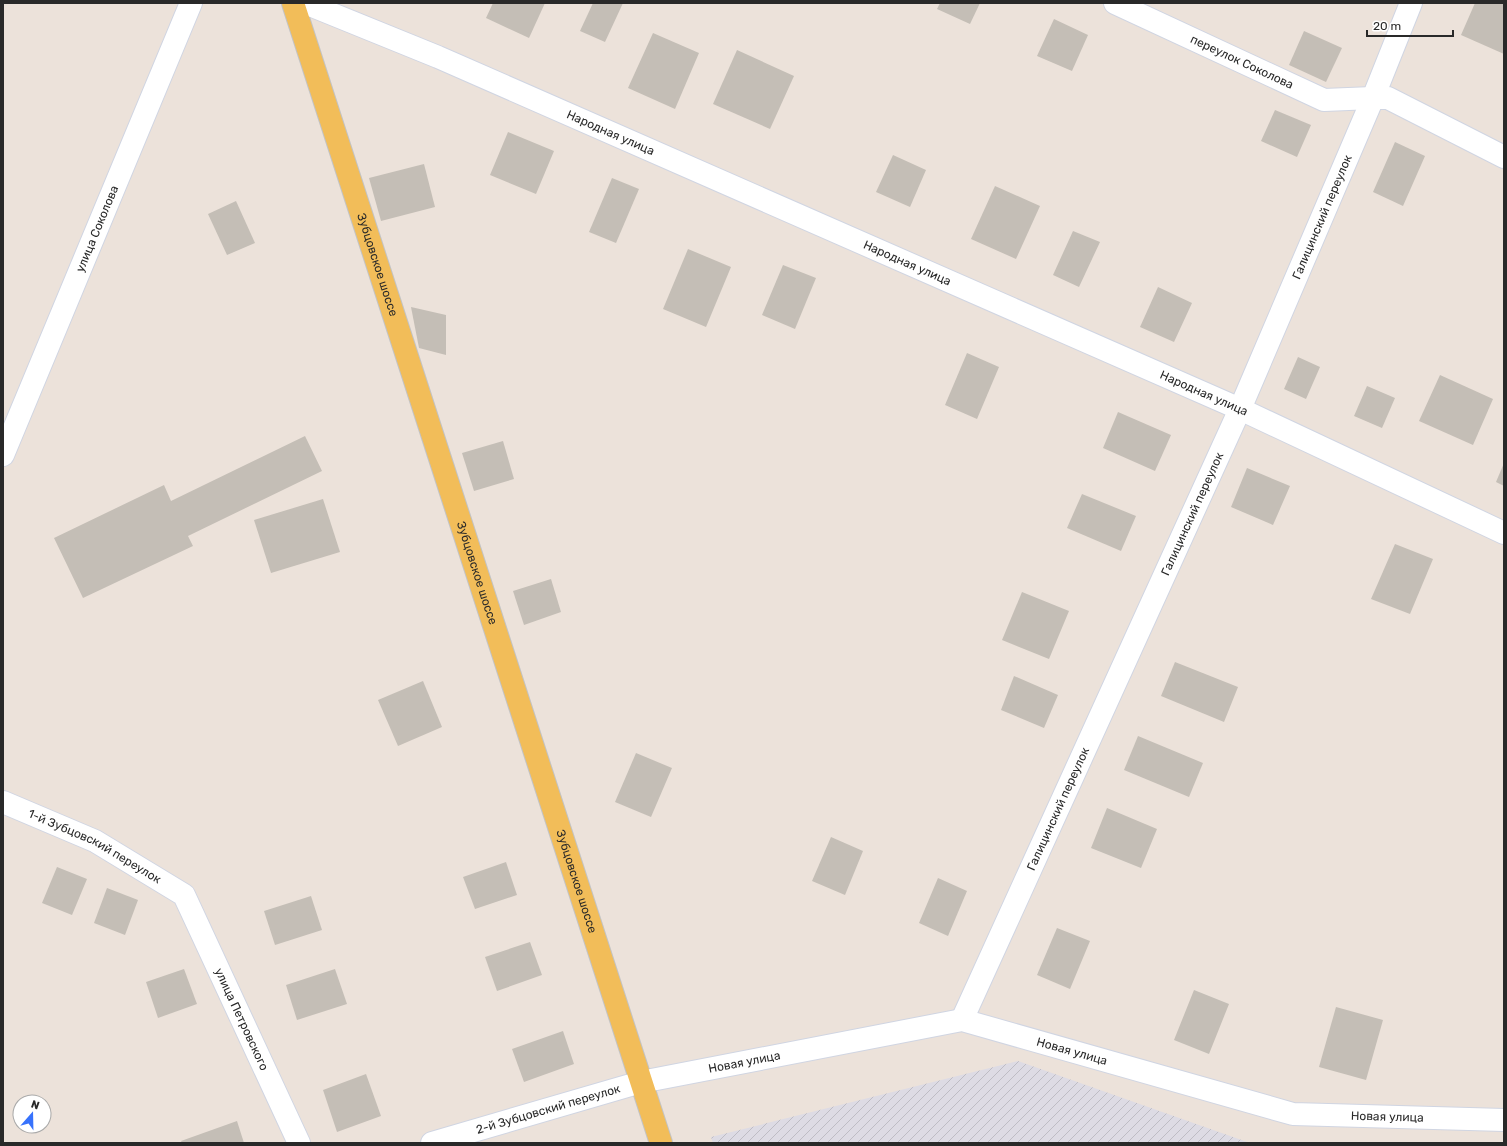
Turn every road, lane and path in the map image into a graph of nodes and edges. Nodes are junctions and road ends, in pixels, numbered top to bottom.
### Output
1 (191, 3) edge
2 (293, 3) edge
3 (306, 3) edge
4 (1115, 3) edge
5 (1411, 3) edge
6 (1373, 98) junction
7 (1504, 157) edge
8 (1240, 409) junction
9 (3, 455) edge
10 (1504, 533) edge
11 (3, 802) edge
12 (184, 895) joint
13 (962, 1020) junction
14 (641, 1082) junction
15 (1504, 1120) edge
16 (299, 1143) edge
17 (432, 1143) edge
18 (661, 1143) edge

1 - 9 street, улица Соколова
2 - 14 main road, Зубцовское шоссе
3 - 8 street, Народная улица
4 - 6 street, переулок Соколова
5 - 6 street, Галицинский переулок
6 - 7 street, переулок Соколова
6 - 8 street, Галицинский переулок
8 - 10 street, Народная улица
8 - 13 street, Галицинский переулок
11 - 12 street, 1-й Зубцовский переулок
12 - 16 street, улица Петровского
13 - 14 street, Новая улица
13 - 15 street, Новая улица
14 - 17 street, 2-й Зубцовский переулок
14 - 18 main road, Зубцовское шоссе

